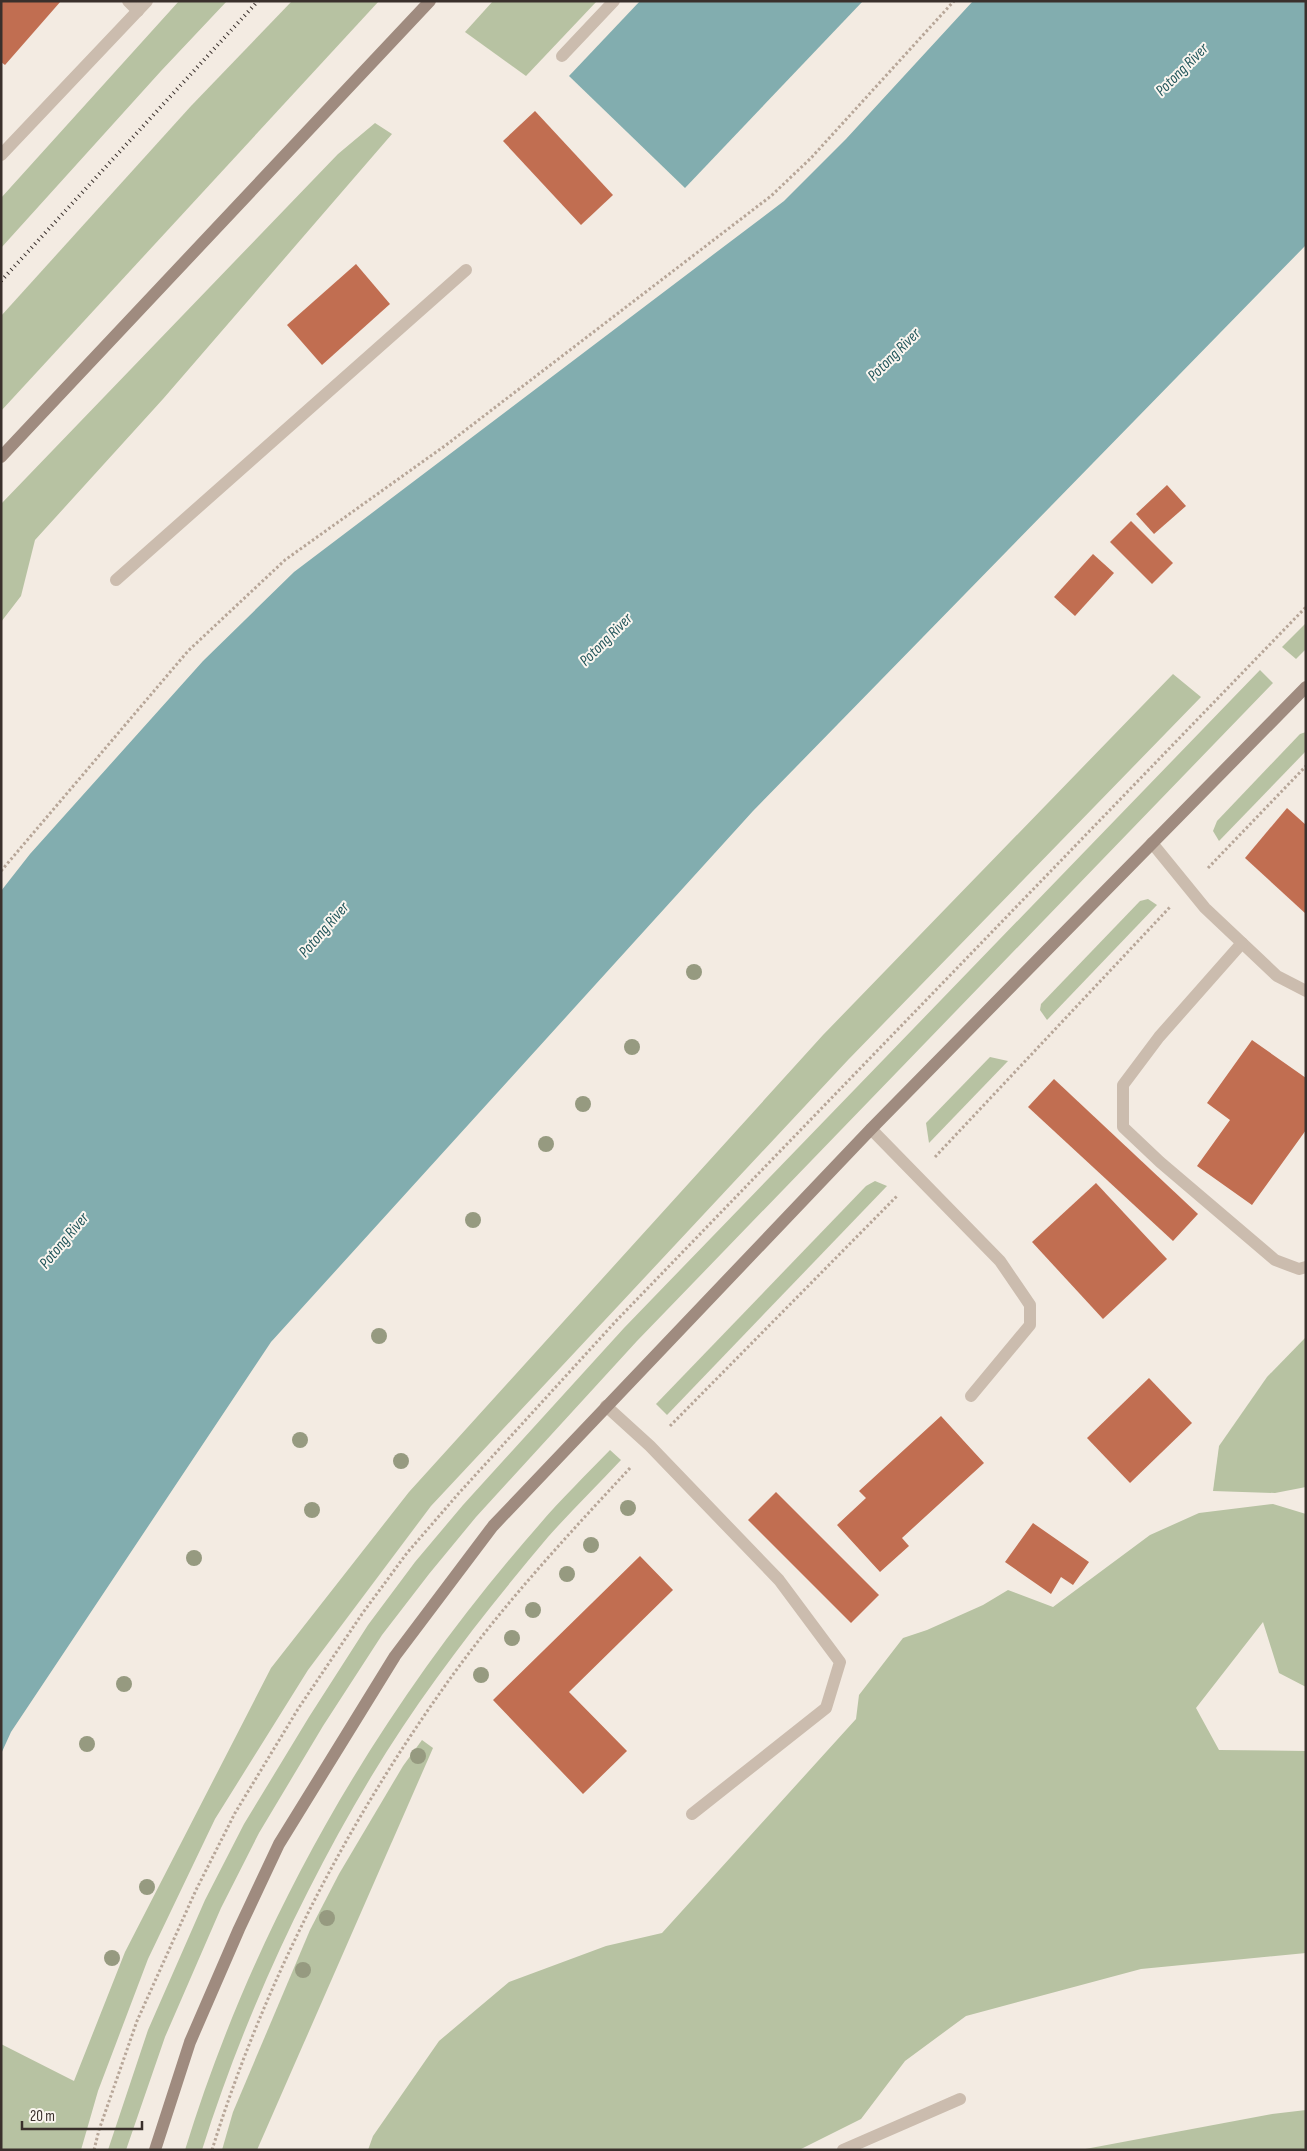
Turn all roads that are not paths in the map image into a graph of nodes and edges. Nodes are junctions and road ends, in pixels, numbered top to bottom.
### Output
1 (128, 1) edge
2 (147, 1) edge
3 (430, 1) edge
4 (614, 1) edge
5 (138, 11) junction
6 (562, 56) dead end
7 (1, 155) edge
8 (466, 270) dead end
9 (1, 457) edge
10 (116, 580) dead end
11 (1306, 687) edge
12 (1152, 843) junction
13 (1242, 943) junction
14 (1306, 991) edge
15 (871, 1128) junction
16 (1306, 1267) edge
17 (971, 1396) dead end
18 (606, 1406) junction
19 (692, 1814) dead end
20 (960, 2099) dead end
21 (155, 2150) edge
22 (843, 2150) edge

1 - 5 street
2 - 5 street
3 - 9 street
4 - 6 street
5 - 7 street
8 - 10 street
11 - 12 street
12 - 13 street
12 - 15 street
13 - 14 street
13 - 16 street
15 - 17 street
15 - 18 street
18 - 19 street
18 - 21 street
20 - 22 street

